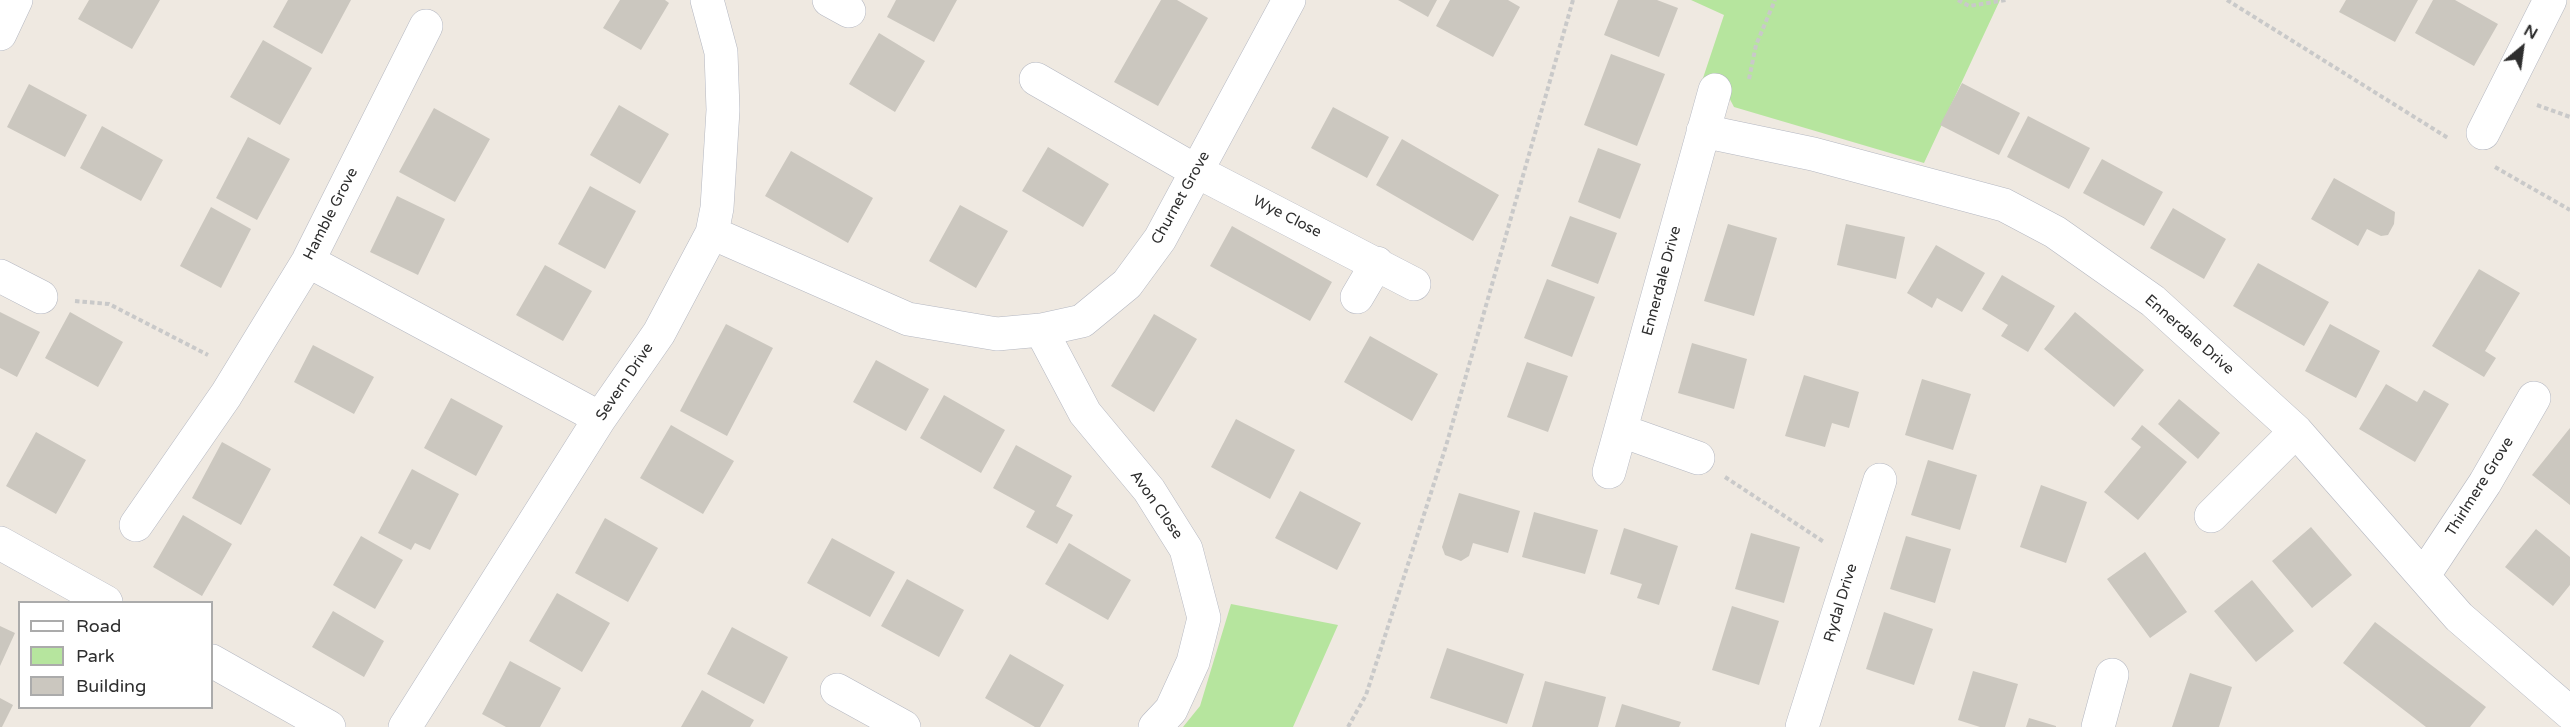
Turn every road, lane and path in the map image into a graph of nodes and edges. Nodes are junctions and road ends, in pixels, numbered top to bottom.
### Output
1 (16, 0) edge
2 (707, 0) edge
3 (1289, 0) edge
4 (1574, 0) edge
5 (1775, 0) edge
6 (1958, 0) edge
7 (2006, 0) edge
8 (2227, 0) edge
9 (2550, 0) edge
10 (426, 26) dead end
11 (0, 34) edge
12 (1036, 79) dead end
13 (1749, 80) dead end
14 (1715, 90) dead end
15 (1703, 131) junction
16 (2468, 137) joint
17 (2492, 165) dead end
18 (1196, 171) junction
19 (2570, 210) edge
20 (712, 233) junction
21 (308, 261) junction
22 (1377, 263) junction
23 (0, 276) edge
24 (1414, 284) dead end
25 (41, 297) joint
26 (1357, 297) dead end
27 (1041, 330) junction
28 (233, 384) junction
29 (2534, 398) dead end
30 (600, 418) junction
31 (2296, 431) junction
32 (1622, 432) junction
33 (1698, 458) joint
34 (1609, 472) dead end
35 (1880, 480) dead end
36 (2211, 516) dead end
37 (136, 525) dead end
38 (0, 543) edge
39 (1855, 561) junction
40 (2424, 575) junction
41 (102, 601) edge
42 (213, 663) edge
43 (2112, 675) dead end
44 (837, 690) dead end
45 (2570, 712) edge
46 (867, 718) edge
47 (1814, 723) edge
48 (329, 727) edge
49 (405, 727) edge
50 (904, 727) edge
51 (1155, 727) edge
52 (1348, 727) edge
53 (2098, 727) edge

1 - 11 street
2 - 20 street, Severn Drive
3 - 18 street, Churnet Grove
4 - 52 path
5 - 13 path
6 - 7 path
8 - 16 path
9 - 16 street
10 - 21 street, Hamble Grove
12 - 18 street, Wye Close
14 - 15 street, Ennerdale Drive
15 - 31 street, Ennerdale Drive
15 - 32 street, Ennerdale Drive
17 - 19 path
18 - 22 street, Wye Close
18 - 27 street, Churnet Grove
20 - 27 street, Churnet Grove
20 - 30 street, Severn Drive
21 - 28 street, Hamble Grove
21 - 30 street
22 - 24 street, Wye Close
22 - 26 street
23 - 25 street
25 - 28 path
27 - 51 street, Avon Close
28 - 37 street, Hamble Grove
29 - 40 street, Thirlmere Grove
30 - 49 street, Severn Drive
31 - 36 street
31 - 40 street, Ennerdale Drive
32 - 33 street
32 - 34 street, Ennerdale Drive
33 - 39 path
35 - 39 street, Rydal Drive
38 - 41 street
39 - 47 street, Rydal Drive
40 - 45 street, Ennerdale Drive
42 - 48 street
43 - 53 street
44 - 46 street
46 - 50 street

